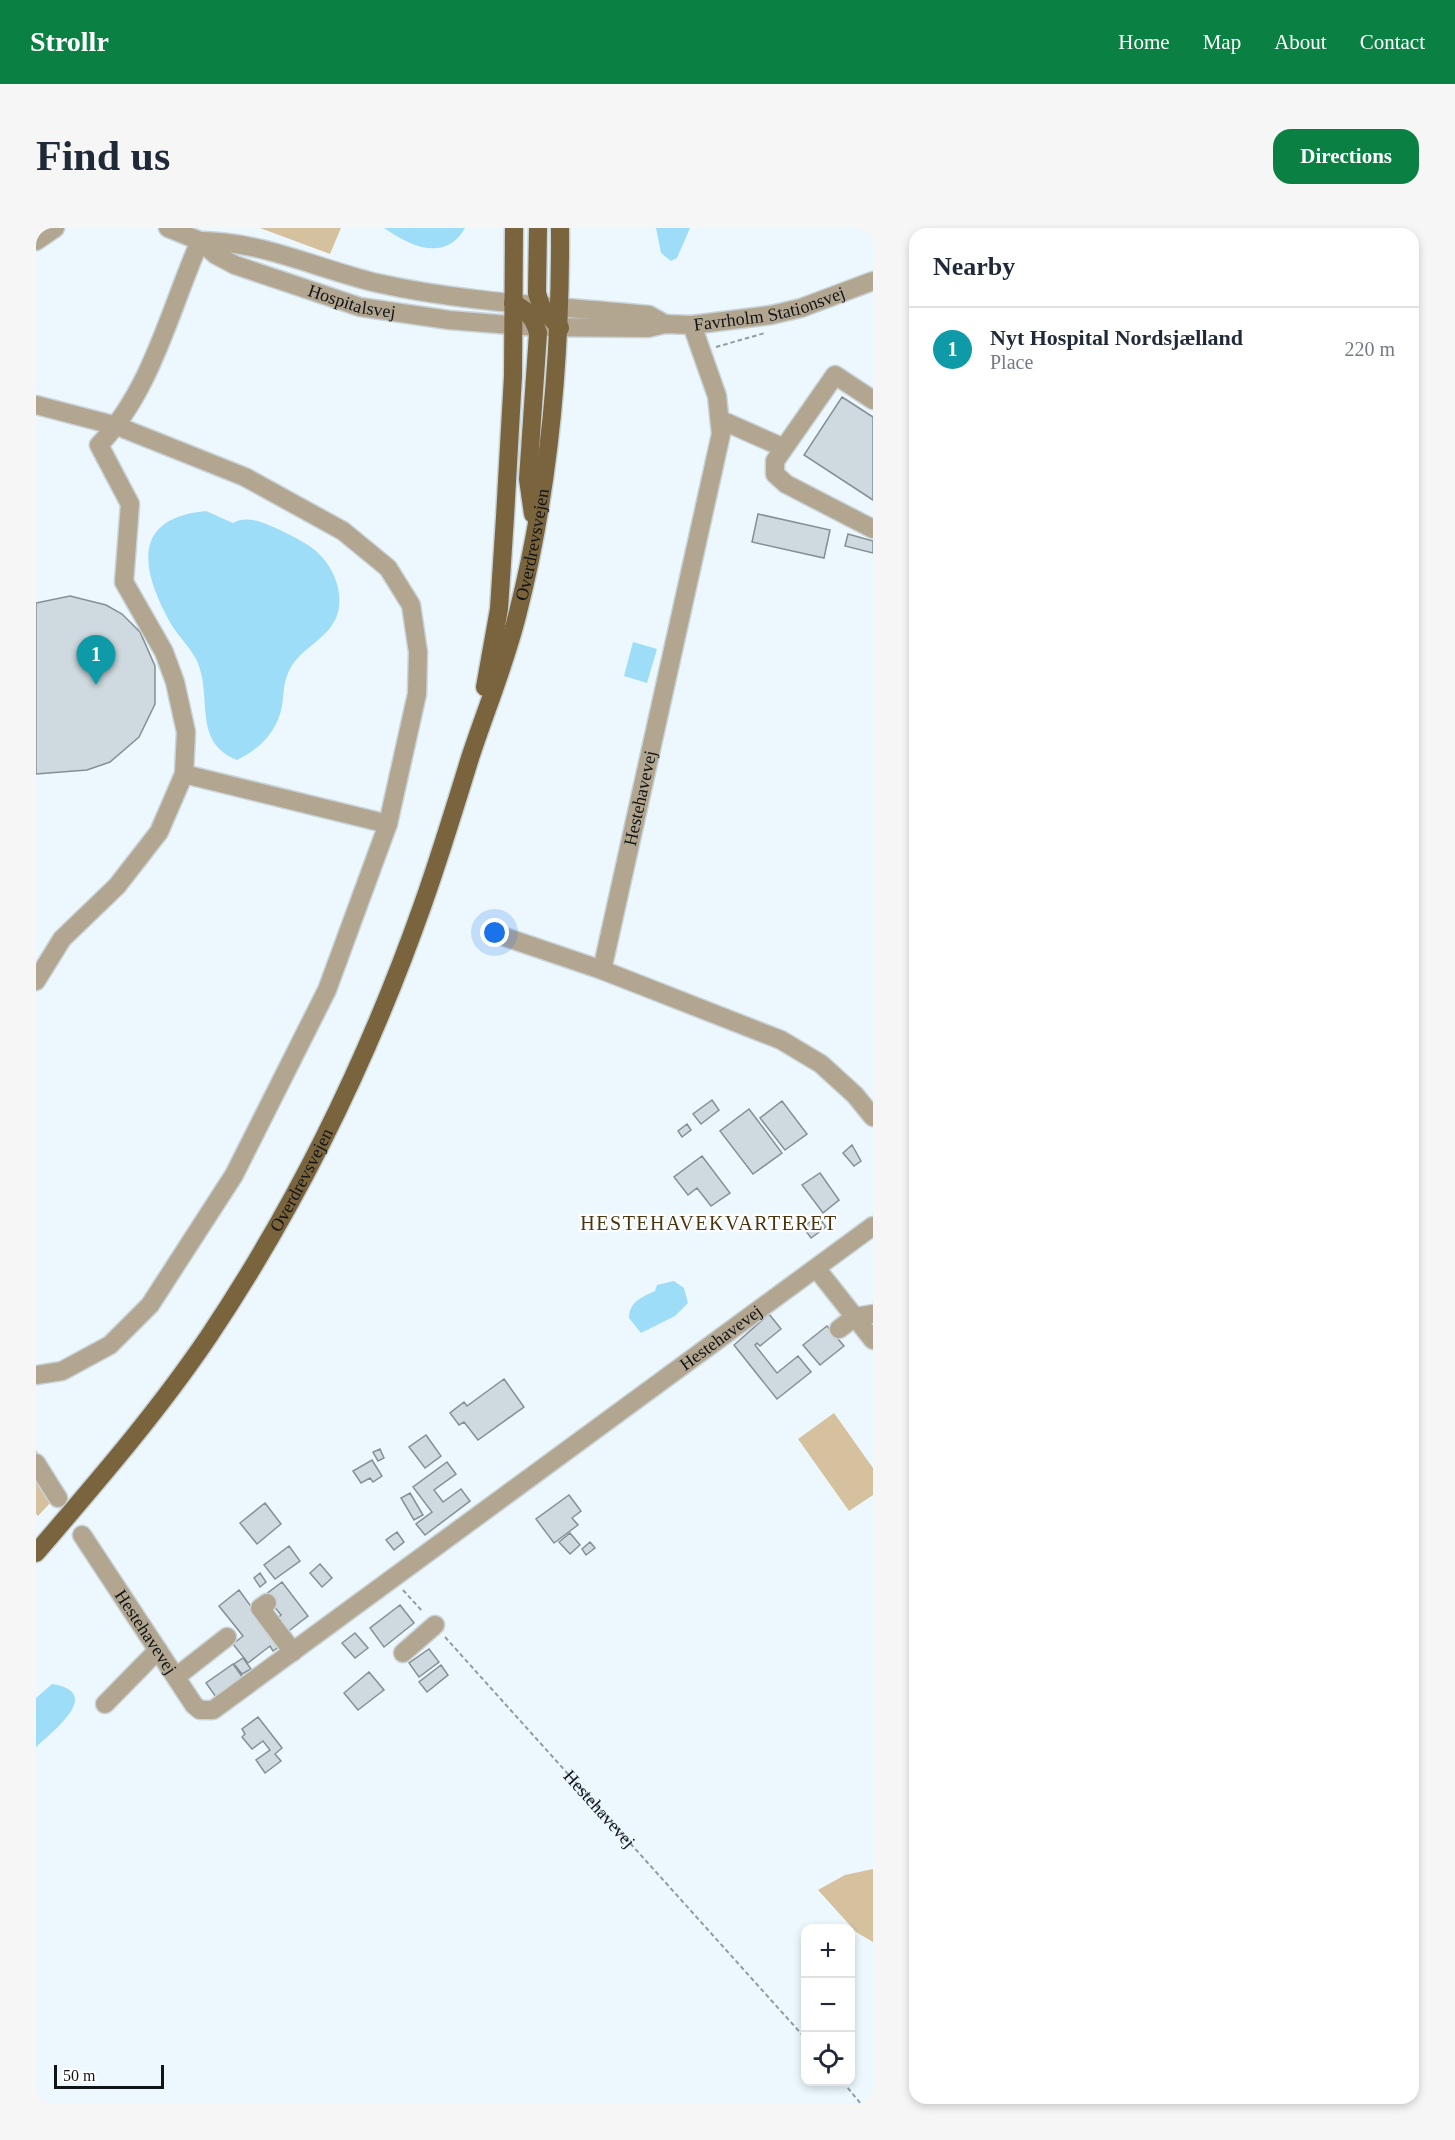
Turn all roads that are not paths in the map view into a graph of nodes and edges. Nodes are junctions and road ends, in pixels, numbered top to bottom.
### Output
1 (55, 228) edge
2 (168, 228) edge
3 (514, 228) edge
4 (538, 228) edge
5 (560, 228) edge
6 (36, 241) edge
7 (200, 241) junction
8 (873, 281) edge
9 (513, 303) junction
10 (541, 306) junction
11 (561, 306) junction
12 (513, 324) junction
13 (665, 324) junction
14 (692, 325) junction
15 (536, 327) junction
16 (560, 328) junction
17 (873, 400) edge
18 (36, 405) edge
19 (721, 420) junction
20 (117, 426) junction
21 (784, 448) junction
22 (873, 529) edge
23 (536, 535) junction
24 (471, 754) junction
25 (184, 774) junction
26 (388, 824) junction
27 (493, 933) dead end
28 (602, 970) junction
29 (36, 981) edge
30 (873, 1117) edge
31 (873, 1226) edge
32 (816, 1268) junction
33 (873, 1314) edge
34 (855, 1317) junction
35 (839, 1329) dead end
36 (873, 1340) edge
37 (36, 1375) edge
38 (36, 1463) edge
39 (41, 1482) edge
40 (58, 1498) dead end
41 (82, 1535) dead end
42 (36, 1553) edge
43 (267, 1603) dead end
44 (435, 1625) road end
45 (227, 1637) dead end
46 (158, 1650) junction
47 (293, 1652) junction
48 (403, 1653) dead end
49 (176, 1677) junction
50 (105, 1704) dead end

1 - 6 street
2 - 7 street, Hospitalsvej
3 - 9 main road, Overdrevsvejen
4 - 10 main road
5 - 11 main road, Overdrevsvejen
7 - 9 street, Hospitalsvej
7 - 12 street, Hospitalsvej
7 - 20 street
8 - 14 street, Favrholm Stationsvej
9 - 10 street
9 - 12 main road, Overdrevsvejen
9 - 15 main road
10 - 11 street
10 - 16 main road
11 - 13 street, Favrholm Stationsvej
11 - 16 main road, Overdrevsvejen
12 - 15 street
12 - 24 main road, Overdrevsvejen
13 - 14 street, Favrholm Stationsvej
13 - 16 street, Favrholm Stationsvej
14 - 19 street, Hestehavevej
15 - 16 street
15 - 23 main road
16 - 23 main road, Overdrevsvejen
17 - 21 street
18 - 20 street
19 - 21 street
19 - 28 street, Hestehavevej
20 - 25 street
20 - 26 street
21 - 22 street
23 - 24 main road, Overdrevsvejen
24 - 42 main road, Overdrevsvejen
25 - 26 street
25 - 29 street
26 - 37 street
27 - 28 street
28 - 30 street
31 - 32 street, Hestehavevej
32 - 34 street
32 - 47 street, Hestehavevej
33 - 34 street
34 - 35 street
34 - 36 street
38 - 39 street
39 - 40 street
41 - 46 street, Hestehavevej
43 - 47 street
44 - 48 street
45 - 49 street
46 - 49 street, Hestehavevej
46 - 50 street
47 - 49 street, Hestehavevej

